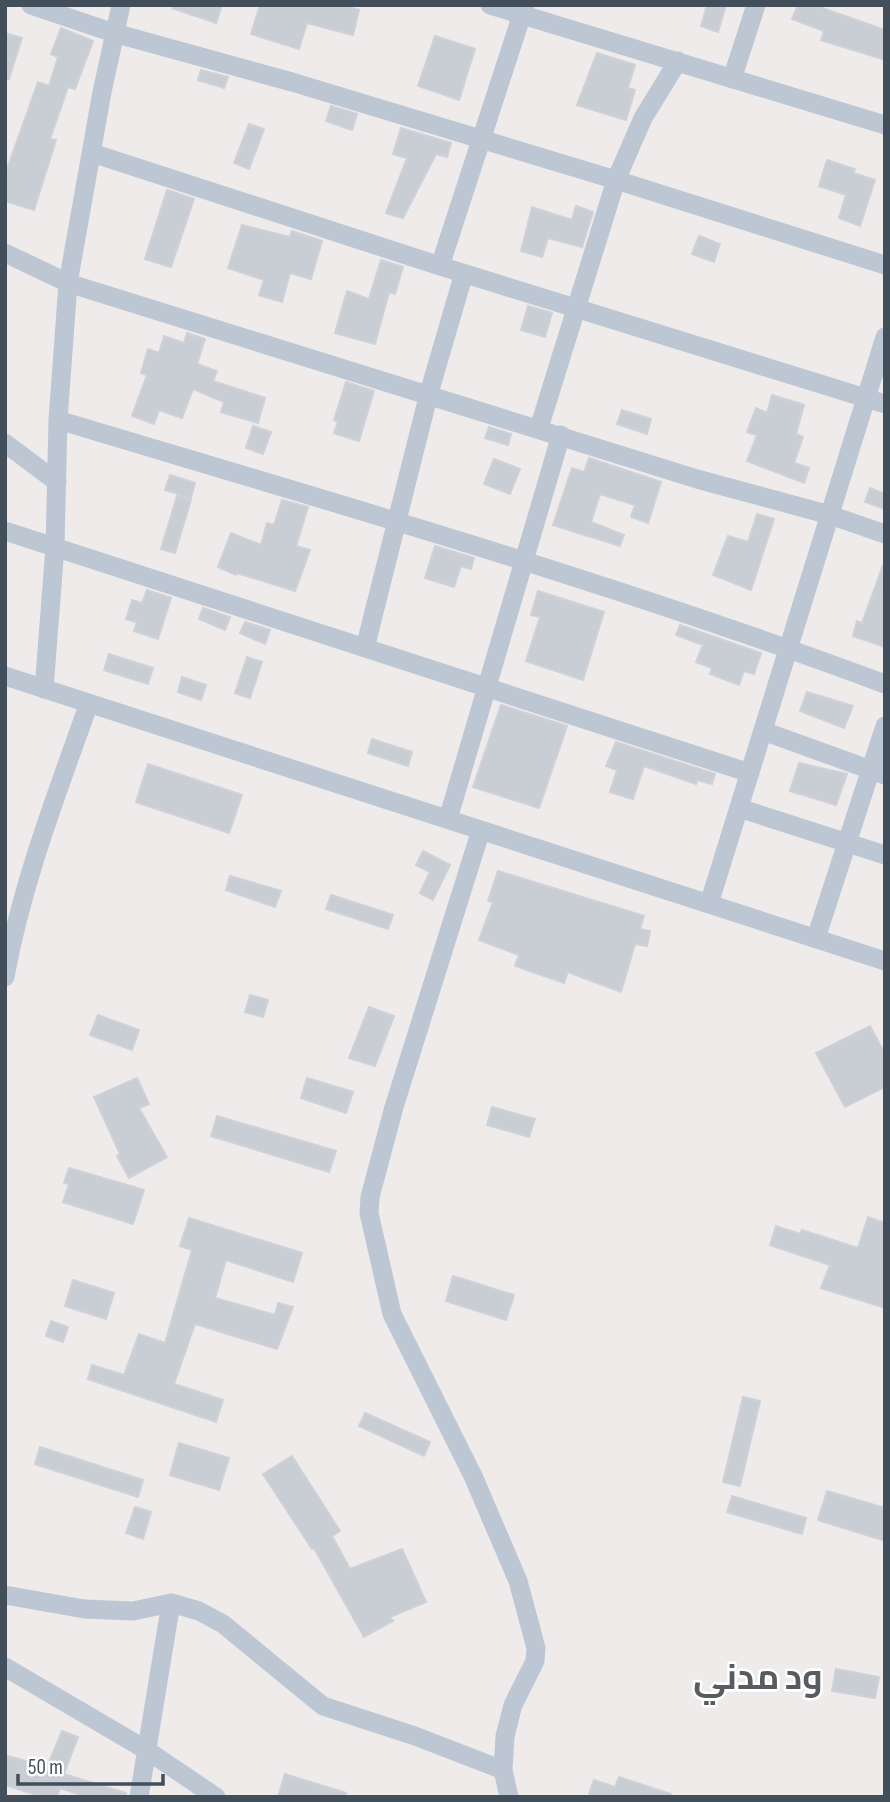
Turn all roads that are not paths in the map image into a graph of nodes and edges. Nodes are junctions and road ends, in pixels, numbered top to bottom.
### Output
1 (32, 5) edge
2 (121, 5) edge
3 (490, 5) edge
4 (756, 5) edge
5 (524, 10) edge
6 (114, 33) junction
7 (678, 61) junction
8 (732, 79) junction
9 (885, 125) edge
10 (480, 140) junction
11 (93, 153) junction
12 (616, 180) junction
13 (5, 253) edge
14 (885, 265) edge
15 (440, 266) junction
16 (464, 273) junction
17 (68, 283) junction
18 (576, 308) junction
19 (885, 337) edge
20 (429, 393) junction
21 (875, 401) edge
22 (58, 420) junction
23 (539, 428) junction
24 (561, 435) junction
25 (5, 443) edge
26 (57, 482) junction
27 (830, 515) junction
28 (397, 522) junction
29 (5, 531) edge
30 (885, 534) edge
31 (55, 547) junction
32 (523, 561) junction
33 (789, 647) junction
34 (365, 648) junction
35 (5, 676) edge
36 (885, 684) edge
37 (488, 687) junction
38 (44, 689) junction
39 (89, 703) junction
40 (885, 726) edge
41 (763, 731) junction
42 (878, 772) edge
43 (750, 773) junction
44 (739, 808) junction
45 (448, 820) junction
46 (481, 830) junction
47 (847, 844) junction
48 (885, 855) edge
49 (709, 904) junction
50 (816, 938) junction
51 (885, 961) edge
52 (5, 976) edge
53 (5, 1595) edge
54 (171, 1602) junction
55 (5, 1667) edge
56 (148, 1751) junction
57 (503, 1770) junction
58 (139, 1797) edge
59 (216, 1797) edge
60 (509, 1797) edge

1 - 6 street
2 - 6 street
3 - 5 street
4 - 8 street
5 - 7 street
5 - 10 street
6 - 10 street
6 - 11 street
7 - 8 street
7 - 12 street
8 - 9 street
10 - 12 street
10 - 15 street
11 - 15 street
11 - 17 street
12 - 14 street
12 - 18 street
13 - 17 street
15 - 16 street
16 - 18 street
16 - 20 street
17 - 20 street
17 - 22 street
18 - 21 street
18 - 23 street
19 - 21 street
20 - 23 street
20 - 28 street
21 - 27 street
22 - 26 street
22 - 28 street
23 - 24 street
24 - 27 street
24 - 32 street
25 - 26 street
26 - 31 street
27 - 30 street
27 - 33 street
28 - 32 street
28 - 34 street
29 - 31 street
31 - 34 street
31 - 38 street
32 - 33 street
32 - 37 street
33 - 36 street
33 - 41 street
34 - 37 street
35 - 38 street
37 - 43 street
37 - 45 street
38 - 39 street
39 - 45 street
39 - 52 street
40 - 42 street
41 - 42 street
41 - 43 street
42 - 47 street
43 - 44 street
44 - 47 street
44 - 49 street
45 - 46 street
46 - 49 street
46 - 57 street
47 - 48 street
47 - 50 street
49 - 50 street
50 - 51 street
53 - 54 street
54 - 56 street
54 - 57 street
55 - 56 street
56 - 58 street
56 - 59 street
57 - 60 street

